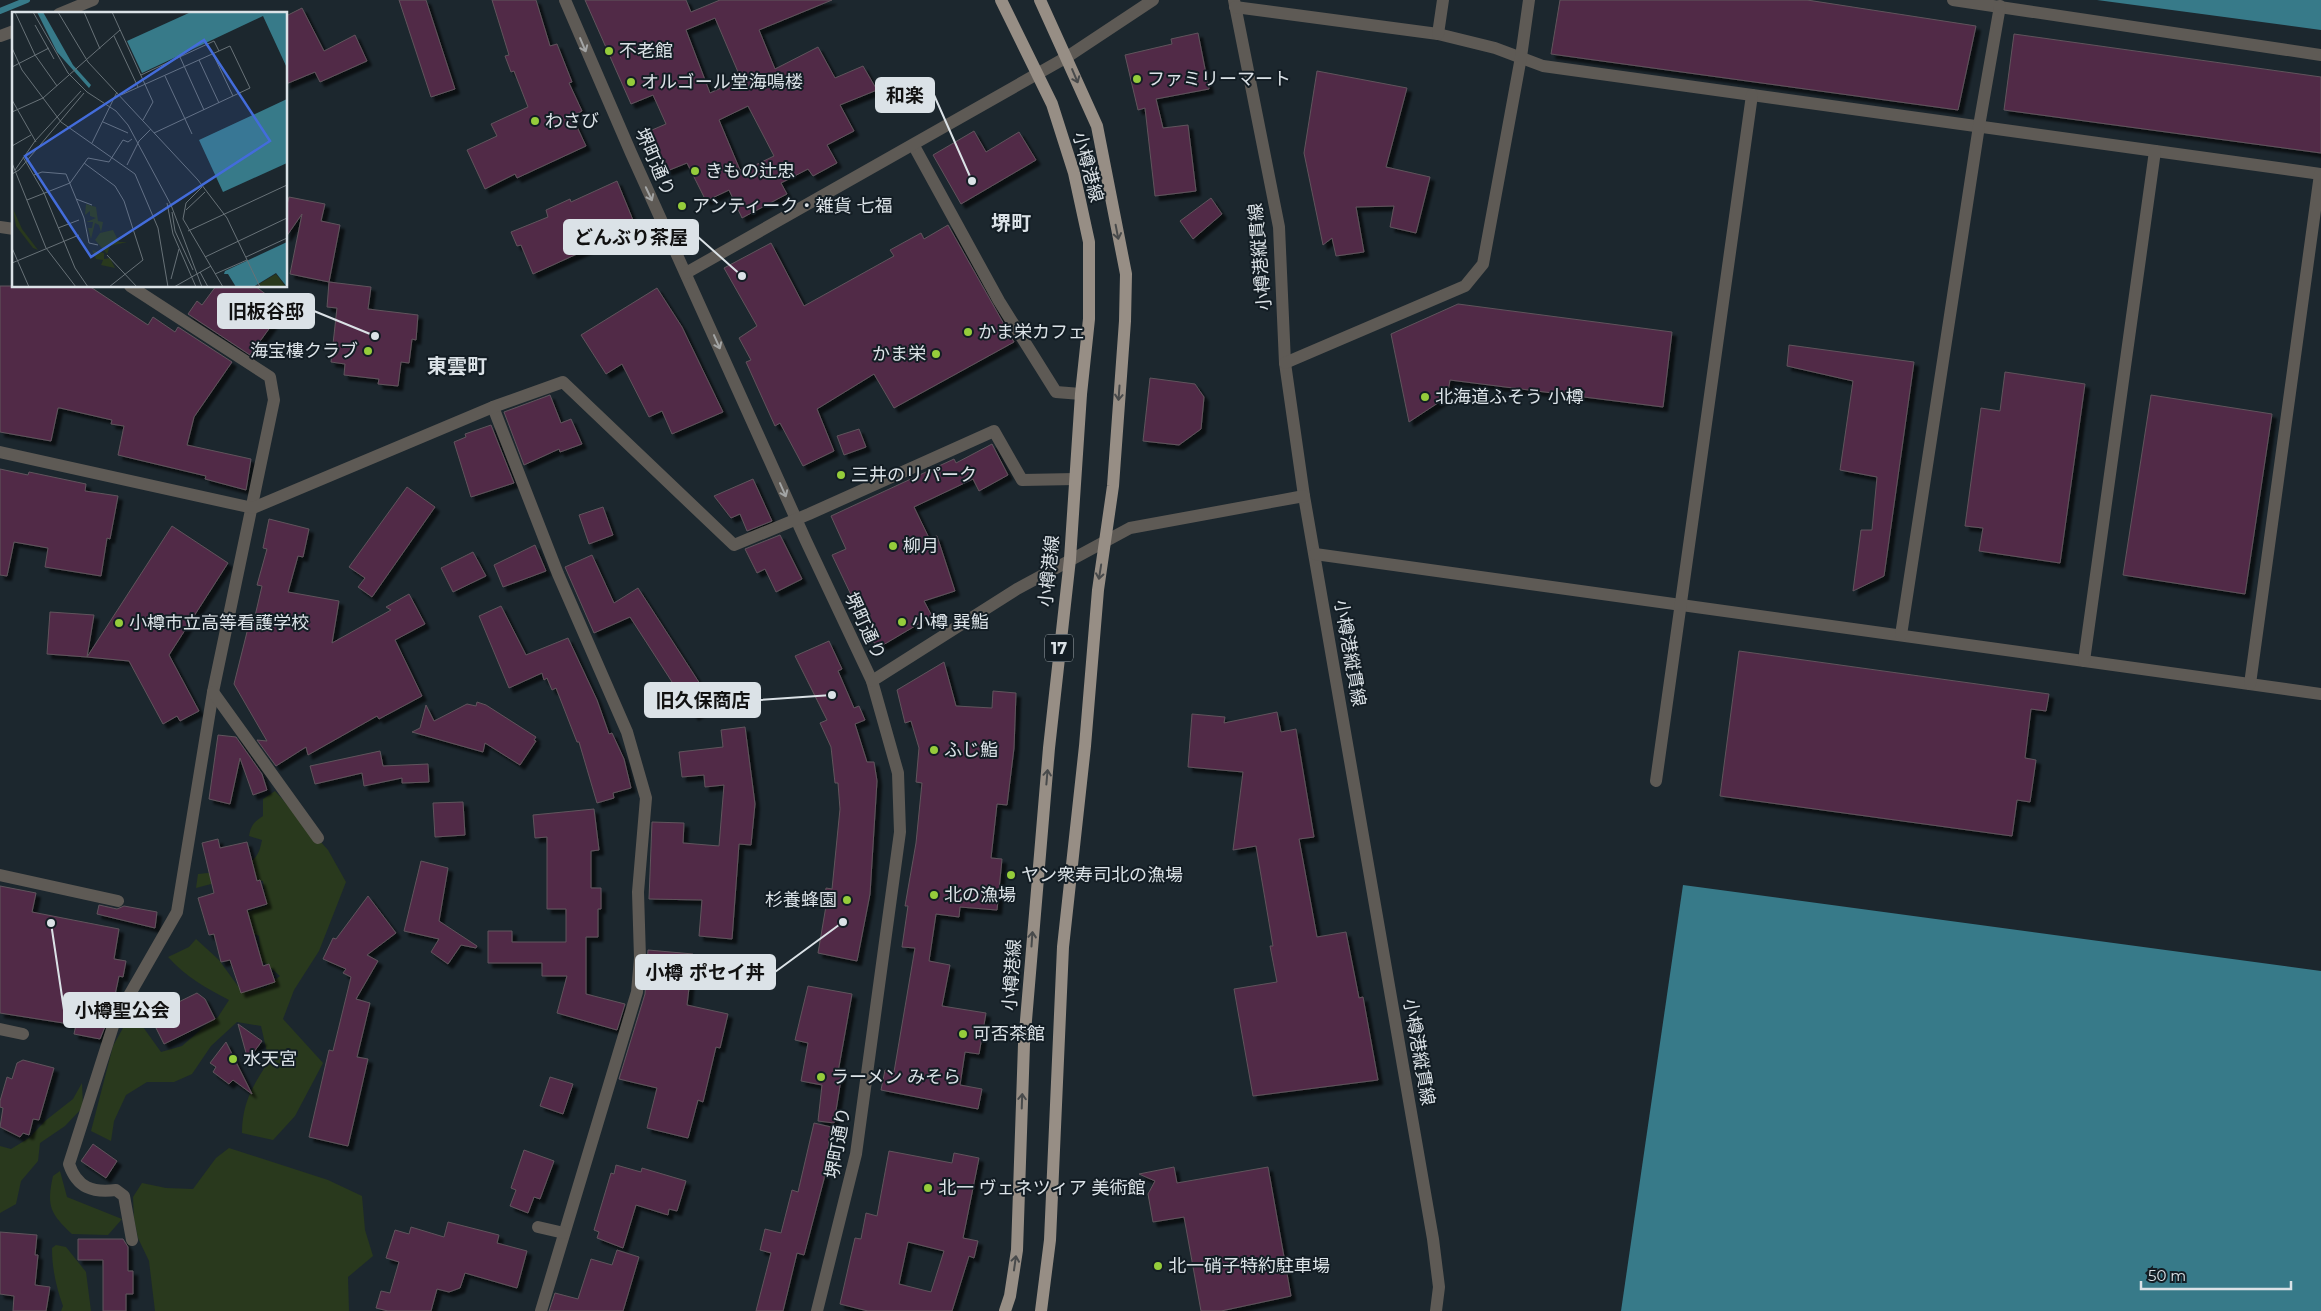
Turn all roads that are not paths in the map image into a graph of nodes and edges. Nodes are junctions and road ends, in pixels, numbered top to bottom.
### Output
1 (93, 0) edge
2 (565, 0) edge
3 (1001, 0) edge
4 (1040, 0) edge
5 (1153, 0) edge
6 (1442, 0) edge
7 (1529, 0) edge
8 (1953, 0) edge
9 (1234, 4) edge
10 (2000, 6) junction
11 (64, 12) edge
12 (12, 32) edge
13 (1438, 34) junction
14 (0, 36) edge
15 (2321, 55) edge
16 (1067, 57) junction
17 (1521, 57) junction
18 (1038, 74) junction
19 (1752, 95) junction
20 (1979, 126) junction
21 (914, 146) junction
22 (2155, 151) junction
23 (2321, 174) edge
24 (686, 273) junction
25 (133, 288) edge
26 (1285, 364) junction
27 (1081, 394) junction
28 (493, 407) junction
29 (0, 452) edge
30 (1075, 479) junction
31 (1304, 496) junction
32 (253, 508) junction
33 (796, 519) junction
34 (1105, 540) junction
35 (1315, 554) junction
36 (1070, 559) junction
37 (1681, 605) junction
38 (1901, 635) junction
39 (2084, 661) junction
40 (872, 681) junction
41 (2250, 684) junction
42 (213, 692) junction
43 (2321, 694) edge
44 (1656, 780) dead end
45 (318, 838) dead end
46 (0, 875) edge
47 (118, 901) dead end
48 (0, 1029) edge
49 (23, 1034) dead end
50 (538, 1226) dead end
51 (564, 1233) junction
52 (132, 1240) dead end
53 (541, 1311) edge
54 (817, 1311) edge
55 (1005, 1311) edge
56 (1041, 1311) edge
57 (1436, 1311) edge

1 - 11 street
2 -> 24 street, 堺町通り
3 - 18 main road, 小樽港線 / 17
4 - 16 main road, 小樽港線 / 17
5 - 16 street
6 - 13 street
7 - 17 street
8 - 10 street
9 - 13 street
9 - 26 street, 小樽港縦貫線
10 - 15 street
10 - 20 street
12 - 14 street
13 - 17 street
16 - 18 street
16 -> 34 main road, 小樽港線 / 17
17 - 19 street
17 - 26 street
18 - 21 street
18 - 27 main road, 小樽港線 / 17
19 - 20 street
19 - 37 street
20 - 22 street
20 - 38 street
21 - 24 street
21 - 27 street
22 - 23 street
22 - 39 street
23 - 41 street
24 -> 33 street, 堺町通り
25 - 32 street
26 - 31 street, 小樽港縦貫線
27 - 30 main road, 小樽港線 / 17
28 - 32 street
28 - 33 street
28 - 51 street
29 - 32 street
30 - 33 street
30 - 36 main road, 小樽港線 / 17
31 - 34 street
31 - 35 street, 小樽港縦貫線
32 - 42 street
33 - 40 street, 堺町通り
34 - 36 street
34 -> 56 main road, 小樽港線 / 17
35 - 37 street
35 - 57 street, 小樽港縦貫線
36 - 40 street
55 -> 36 main road, 小樽港線 / 17
37 - 38 street
37 - 44 street
38 - 39 street
39 - 41 street
40 - 54 street, 堺町通り
41 - 43 street
42 - 45 street
42 - 52 street
46 - 47 street
48 - 49 street
50 - 51 street
51 - 53 street

